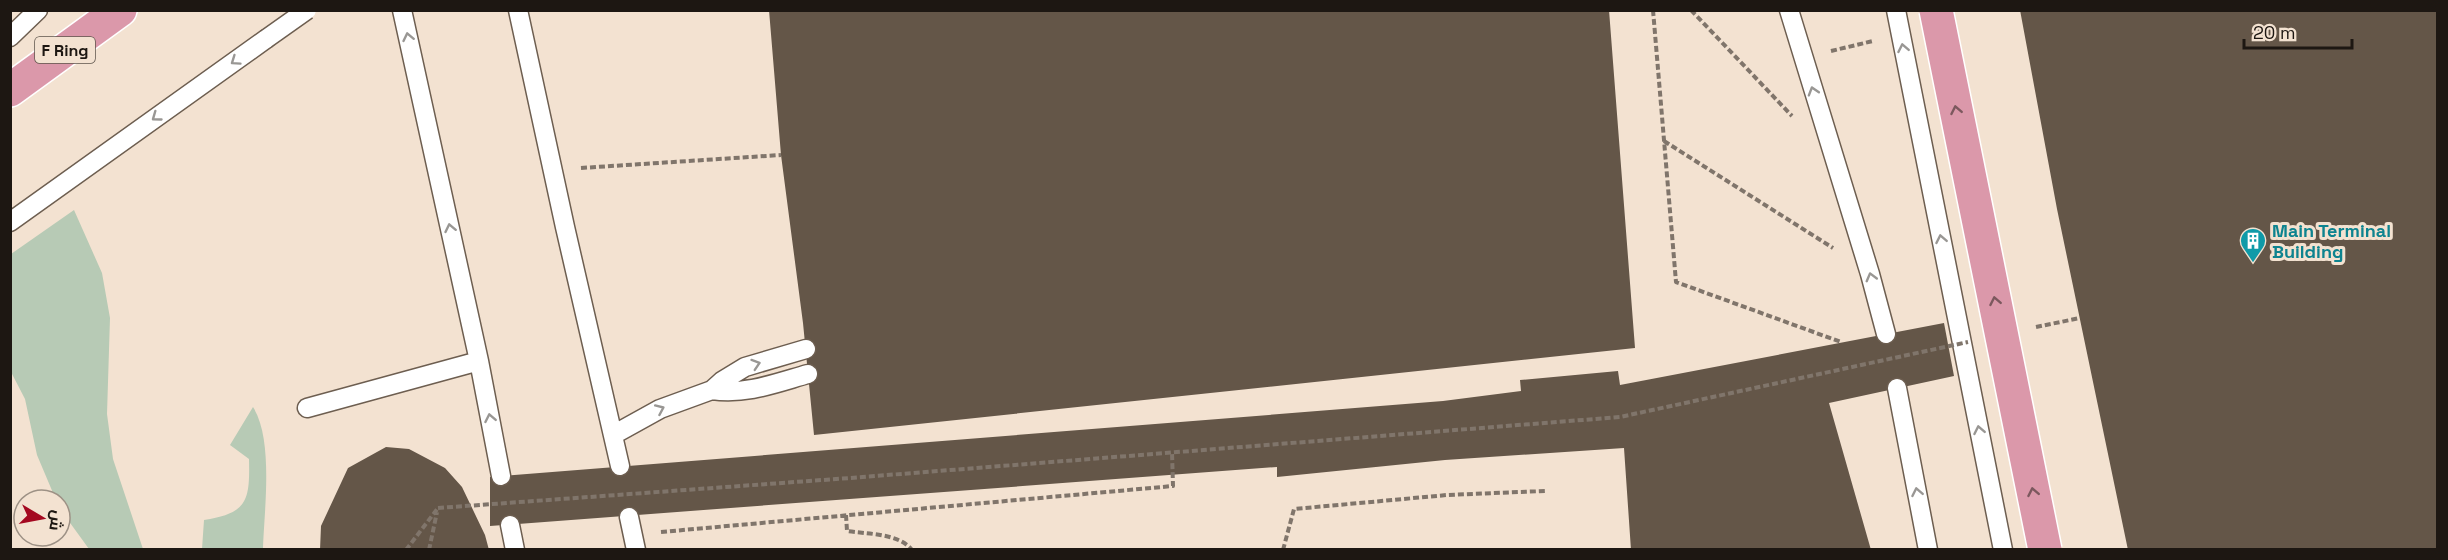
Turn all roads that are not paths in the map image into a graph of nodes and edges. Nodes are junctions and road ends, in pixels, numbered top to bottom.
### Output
1 (38, 10) edge
2 (120, 10) edge
3 (307, 10) edge
4 (402, 10) edge
5 (519, 10) edge
6 (1789, 10) edge
7 (1896, 10) edge
8 (1936, 10) edge
9 (10, 38) edge
10 (10, 90) edge
11 (10, 222) edge
12 (1886, 334) dead end
13 (806, 349) dead end
14 (479, 361) junction
15 (808, 374) dead end
16 (1897, 387) dead end
17 (712, 390) junction
18 (307, 408) dead end
19 (613, 435) junction
20 (620, 466) dead end
21 (501, 476) dead end
22 (629, 517) dead end
23 (510, 525) dead end
24 (635, 543) edge
25 (515, 549) edge
26 (1928, 549) edge
27 (2003, 549) edge
28 (2045, 549) edge

1 - 9 lane
2 - 10 highway, F Ring
3 -> 11 lane, bridge
14 -> 4 lane
5 - 19 lane
12 -> 6 lane
27 -> 7 lane
28 -> 8 highway, bridge
17 -> 13 lane
14 - 18 lane
21 -> 14 lane
15 - 17 lane
26 -> 16 lane
19 -> 17 lane
19 - 20 lane
22 - 24 lane
23 - 25 lane

